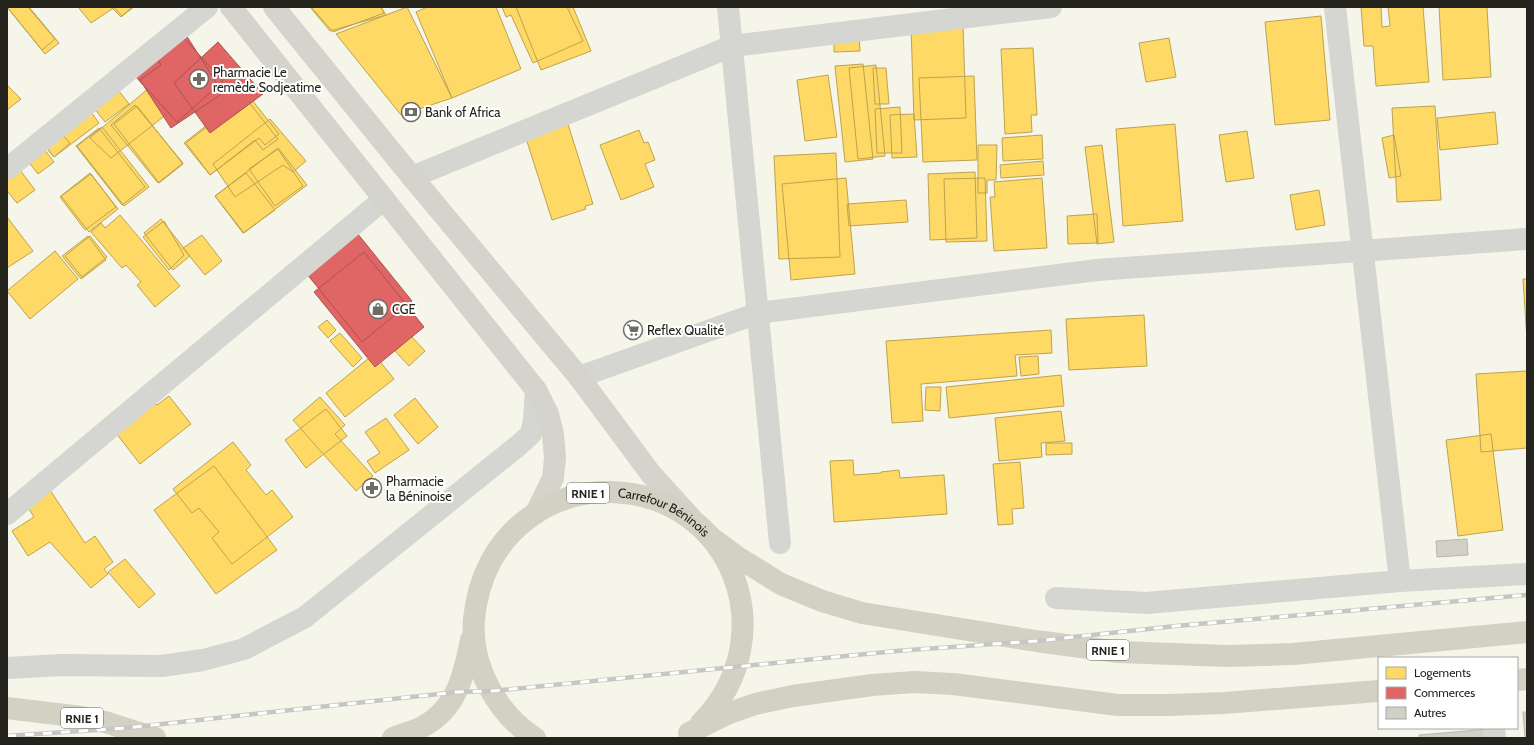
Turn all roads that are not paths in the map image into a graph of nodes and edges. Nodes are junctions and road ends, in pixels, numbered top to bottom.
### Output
1 (207, 7) edge
2 (231, 7) edge
3 (274, 7) edge
4 (728, 7) edge
5 (1051, 7) edge
6 (1335, 7) edge
7 (732, 46) junction
8 (7, 169) edge
9 (412, 177) junction
10 (384, 199) junction
11 (1527, 239) edge
12 (1363, 251) junction
13 (758, 313) junction
14 (579, 377) junction
15 (536, 390) junction
16 (536, 513) junction
17 (7, 514) edge
18 (702, 529) junction
19 (780, 544) dead end
20 (1527, 574) edge
21 (1400, 581) junction
22 (1056, 598) dead end
23 (474, 623) junction
24 (1527, 632) edge
25 (7, 668) edge
26 (1378, 691) edge
27 (7, 708) edge
28 (685, 735) edge
29 (155, 738) edge
30 (393, 738) edge
31 (535, 738) edge

1 - 8 street
2 - 10 main road
3 - 9 main road
4 - 7 street
5 - 7 street
6 - 12 street
7 - 9 street
7 - 13 street
9 - 14 main road
10 - 15 main road
10 - 17 street
11 - 12 street
12 - 13 street
12 - 21 street
13 - 14 street
13 - 19 street
14 - 18 main road
15 - 16 main road
15 - 25 street
16 - 18 highway, Carrefour Béninois / RNIE 1
16 - 23 highway, Carrefour Béninois / RNIE 1
18 - 24 highway, RNIE 1
18 - 28 highway, Carrefour Béninois / RNIE 1
20 - 21 street
21 - 22 street
23 - 30 highway, RNIE 1
23 - 31 highway, Carrefour Béninois / RNIE 1
26 - 28 highway, RNIE 1
27 - 29 highway, RNIE 1

